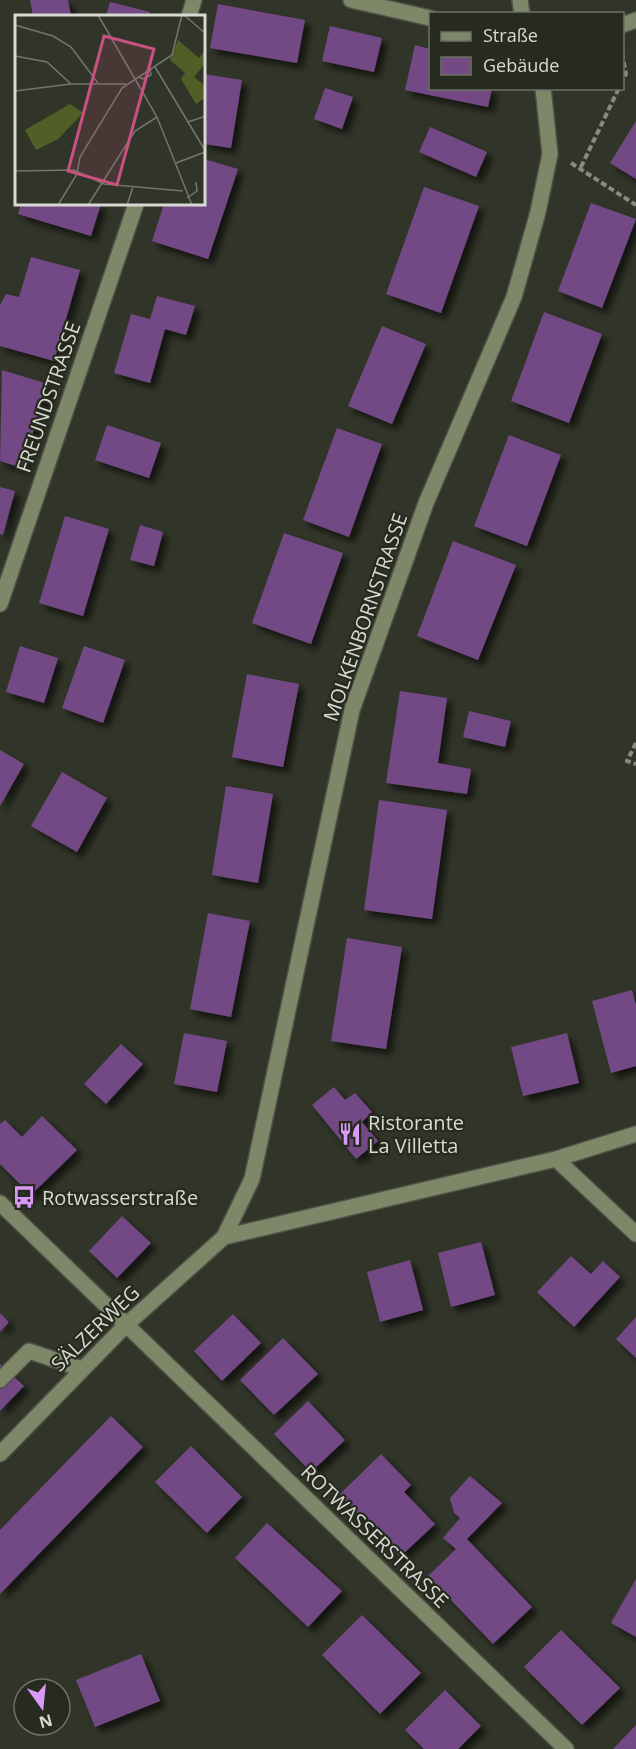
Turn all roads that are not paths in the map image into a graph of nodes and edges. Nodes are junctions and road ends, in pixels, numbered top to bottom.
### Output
1 (194, 0) edge
2 (351, 0) edge
3 (189, 15) edge
4 (429, 18) edge
5 (543, 90) edge
6 (135, 206) edge
7 (0, 604) edge
8 (636, 1134) edge
9 (556, 1159) junction
10 (0, 1203) edge
11 (636, 1234) edge
12 (224, 1237) junction
13 (126, 1325) junction
14 (82, 1369) junction
15 (0, 1380) edge
16 (0, 1454) edge
17 (566, 1749) edge

1 - 3 street
2 - 4 street
5 - 12 street, MOLKENBORNSTRASSE
6 - 7 street, FREUNDSTRASSE
8 - 9 street
9 - 11 street
9 - 12 street
10 - 13 street, ROTWASSERSTRASSE
12 - 13 street, SÄLZERWEG
13 - 14 street, SÄLZERWEG
13 - 17 street, ROTWASSERSTRASSE
14 - 15 street
14 - 16 street, SÄLZERWEG

